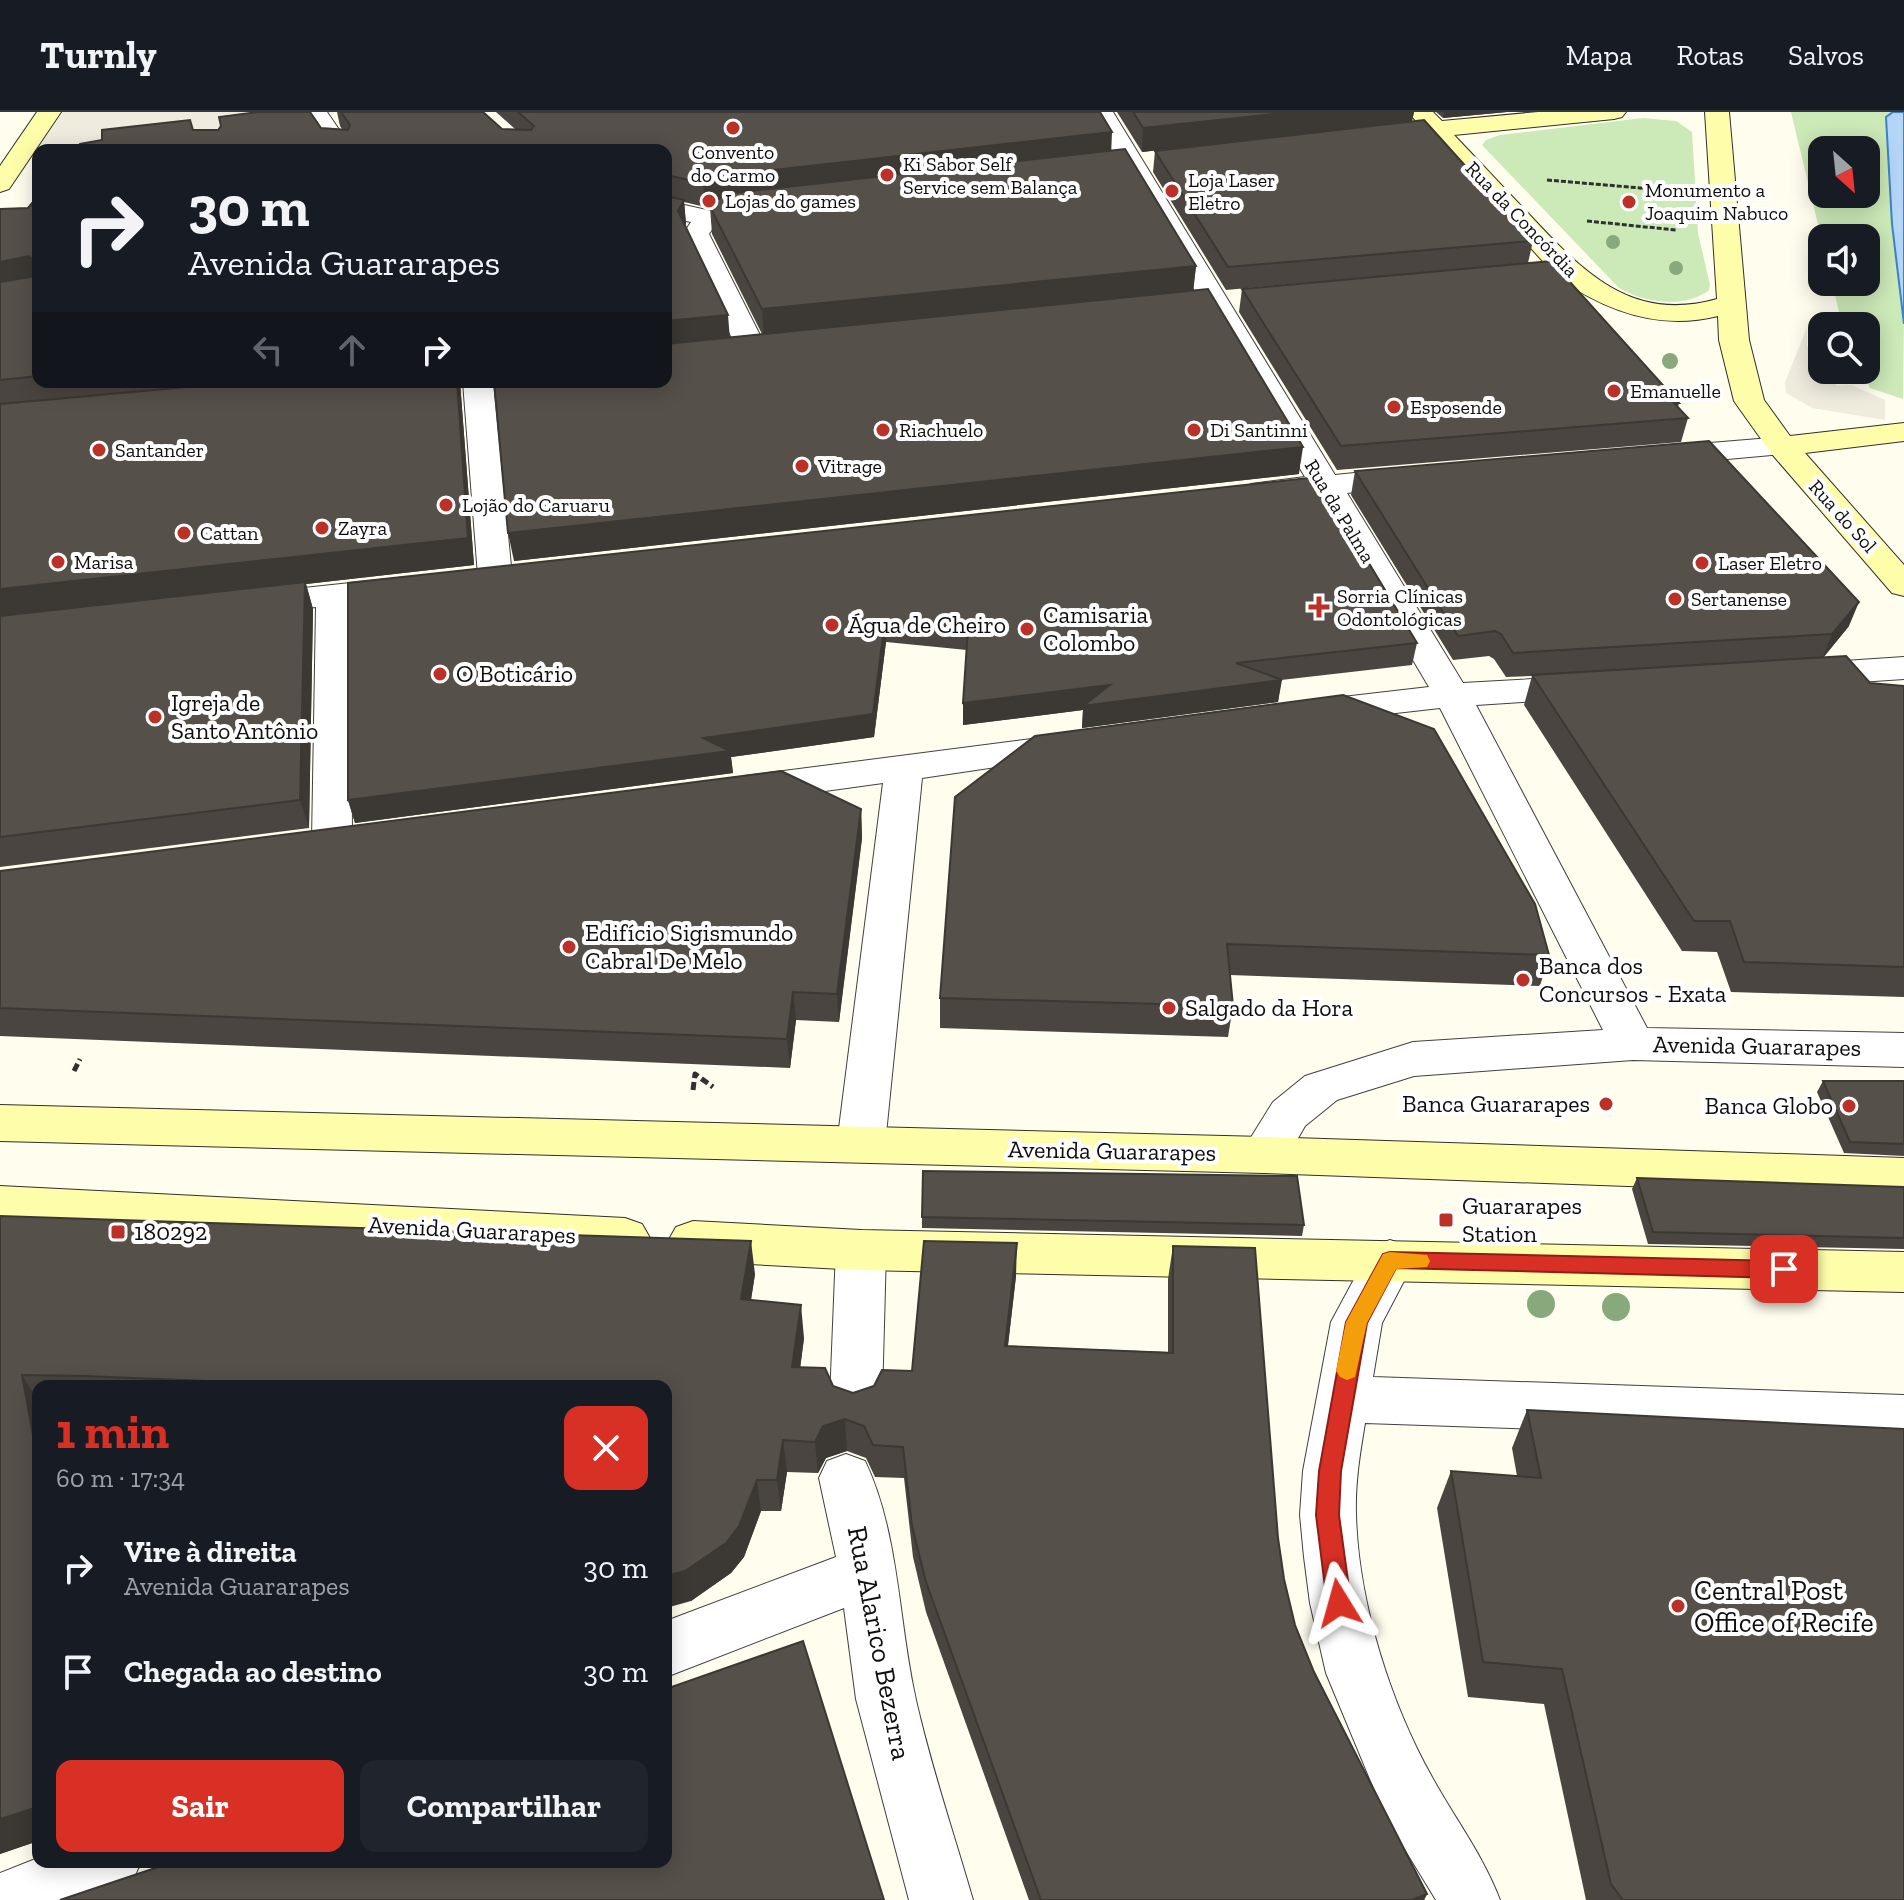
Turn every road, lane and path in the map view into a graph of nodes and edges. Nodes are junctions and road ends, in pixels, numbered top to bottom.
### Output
1 (49, 112) edge
2 (1101, 112) edge
3 (1614, 112) edge
4 (1717, 112) edge
5 (317, 115) dead end
6 (1428, 120) edge
7 (1405, 132) edge
8 (337, 144) edge
9 (13, 146) edge
10 (1162, 159) edge
11 (1120, 164) junction
12 (1478, 174) junction
13 (0, 184) edge
14 (1721, 195) junction
15 (672, 210) edge
16 (1514, 213) junction
17 (1724, 235) junction
18 (1567, 271) junction
19 (1535, 274) edge
20 (1248, 299) edge
21 (1204, 303) junction
22 (1730, 304) junction
23 (784, 348) edge
24 (753, 351) junction
25 (724, 353) edge
26 (478, 388) edge
27 (1901, 432) edge
28 (1782, 446) junction
29 (1624, 459) edge
30 (1450, 473) edge
31 (1323, 484) junction
32 (1230, 494) edge
33 (1904, 586) edge
34 (334, 595) junction
35 (223, 607) edge
36 (1904, 668) edge
37 (1764, 677) edge
38 (1623, 685) edge
39 (1452, 695) junction
40 (1268, 718) edge
41 (1110, 740) edge
42 (904, 768) junction
43 (703, 794) edge
44 (332, 841) edge
45 (1633, 1044) junction
46 (1904, 1050) edge
47 (80, 1059) dead end
48 (74, 1072) dead end
49 (0, 1123) edge
50 (861, 1144) junction
51 (1264, 1155) junction
52 (1904, 1177) edge
53 (0, 1205) edge
54 (861, 1250) junction
55 (1390, 1260) junction
56 (1904, 1272) edge
57 (856, 1399) edge
58 (1342, 1399) junction
59 (1904, 1418) edge
60 (846, 1478) dead end
61 (868, 1572) junction
62 (672, 1647) edge
63 (84, 1868) edge
64 (11, 1900) edge
65 (941, 1900) edge
66 (1468, 1900) edge

1 - 9 main road
2 - 11 street, Rua da Palma
3 - 6 main road
4 - 14 main road, Rua do Sol
5 - 8 street
6 - 7 street
6 - 12 main road, Rua da Concórdia
9 - 13 main road
10 - 11 street
11 - 21 street, Rua da Palma
12 - 14 path
12 - 16 main road, Rua da Concórdia
14 - 17 main road, Rua do Sol
15 - 24 street
16 - 17 path
16 - 18 main road, Rua da Concórdia
17 - 22 main road, Rua do Sol
18 - 19 street
18 - 22 main road, Rua da Concórdia
20 - 21 street
21 - 31 street, Rua da Palma
22 - 28 main road, Rua do Sol
23 - 24 street
24 - 25 street
26 - 34 street
27 - 28 main road
28 - 29 street
28 - 33 main road, Rua do Sol
30 - 31 street
31 - 32 street
31 - 39 street, Rua da Palma
34 - 35 street
34 - 44 street
36 - 37 street
38 - 39 street
39 - 40 street
39 - 45 street, Rua da Palma
41 - 42 street
42 - 43 street
42 - 50 street
45 - 46 street, Avenida Guararapes
45 - 51 street, Avenida Guararapes
47 - 48 path
49 - 50 main road, Avenida Guararapes
50 - 51 main road, Avenida Guararapes
51 - 52 main road, Avenida Guararapes
53 - 54 main road, Avenida Guararapes
54 - 55 main road, Avenida Guararapes
54 - 57 street
55 - 56 main road, Avenida Guararapes
55 - 58 street
58 - 59 street
58 - 66 street
60 - 61 street, Rua Alarico Bezerra
61 - 62 street
61 - 65 street, Rua Alarico Bezerra
63 - 64 street

